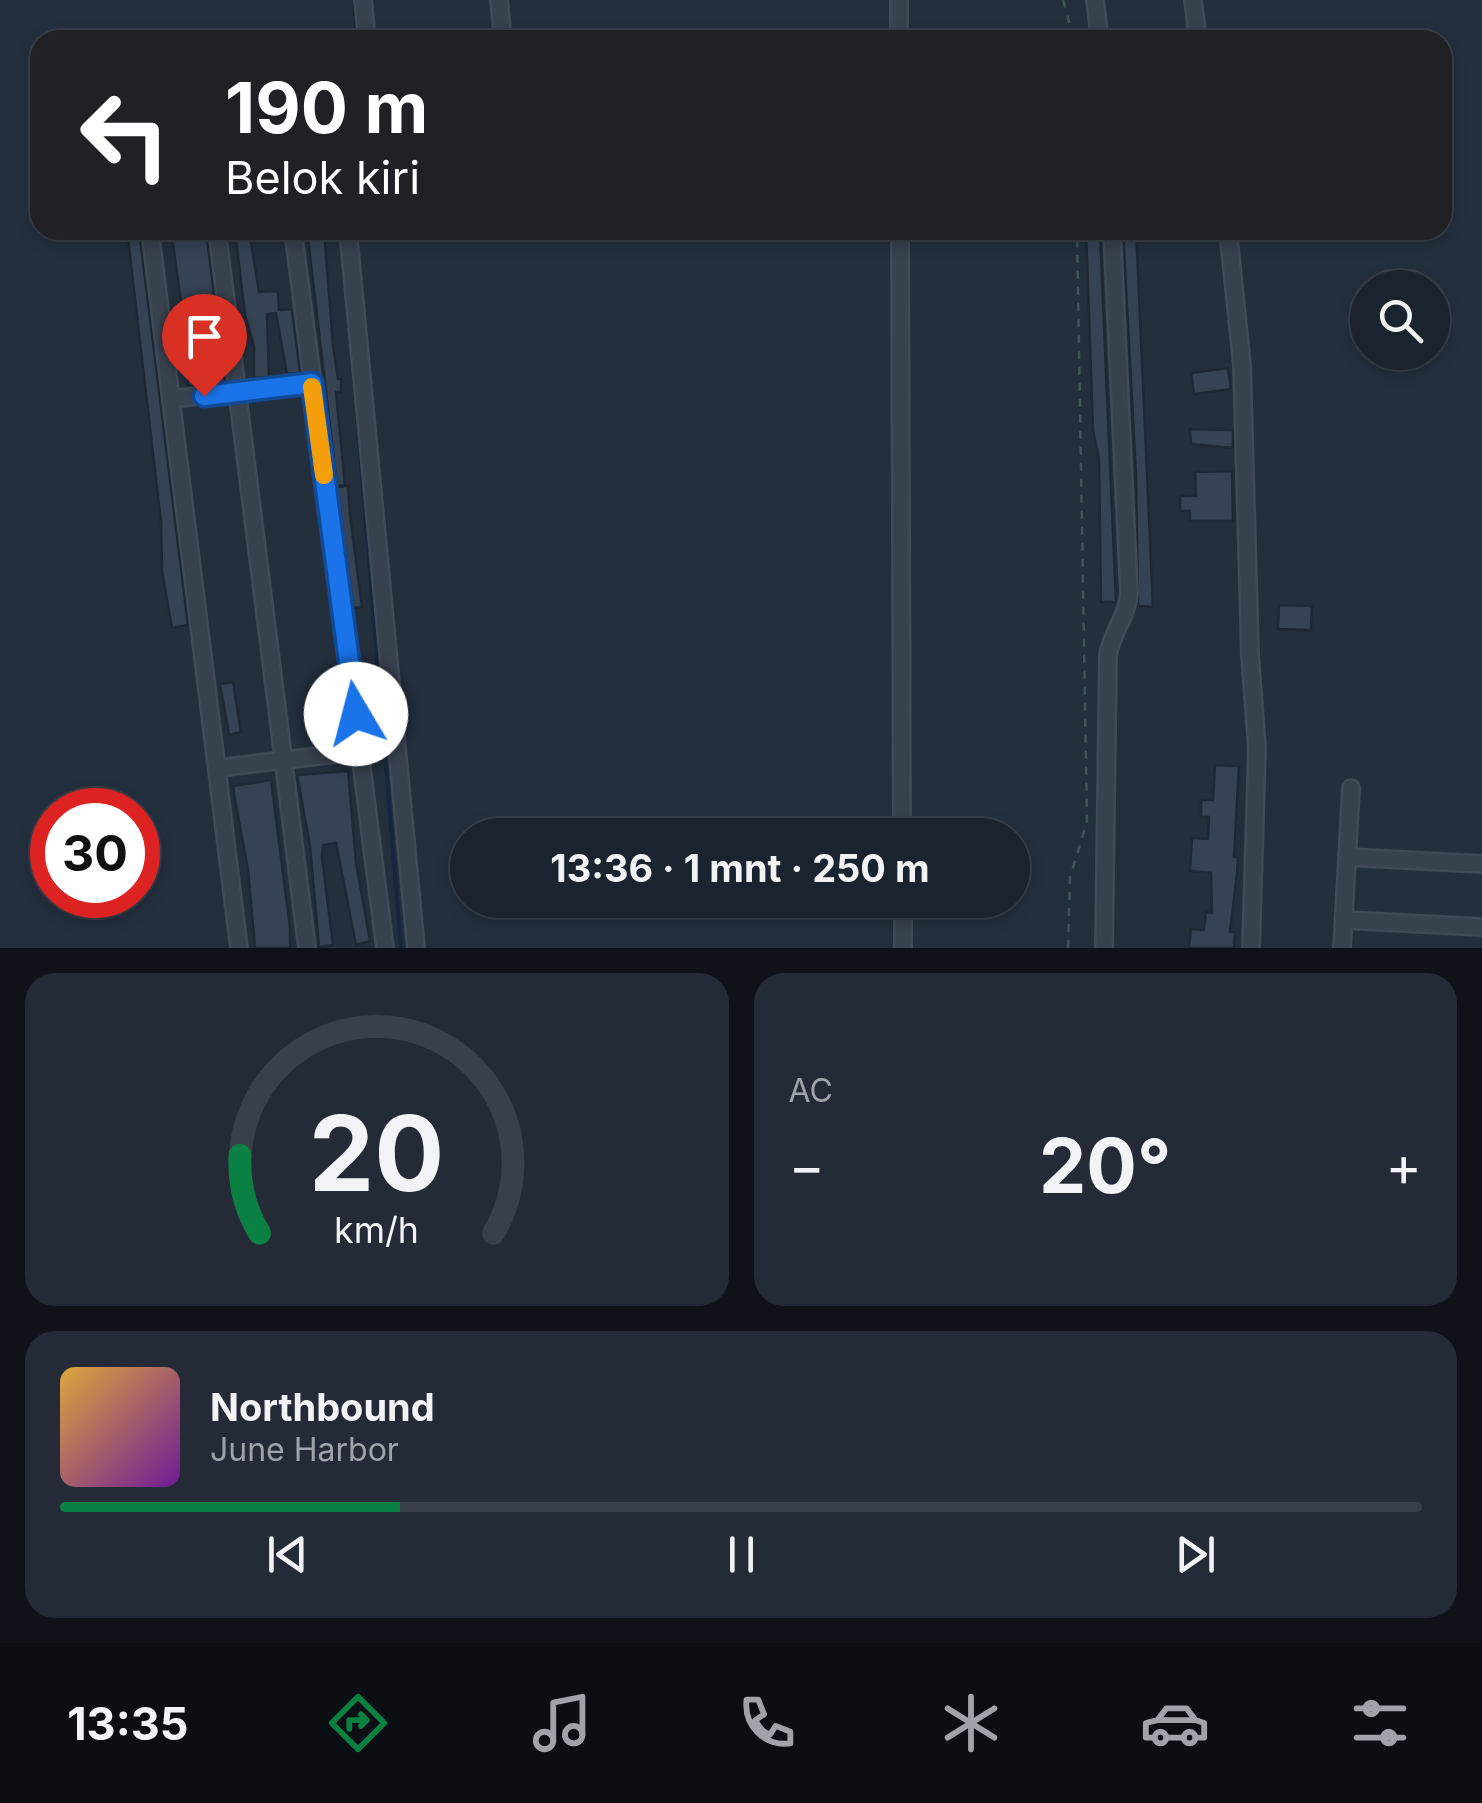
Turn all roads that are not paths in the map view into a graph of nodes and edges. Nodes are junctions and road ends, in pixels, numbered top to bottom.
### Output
1 (364, 0) edge
2 (499, 0) edge
3 (898, 0) edge
4 (1095, 0) edge
5 (1193, 0) edge
6 (366, 30) edge
7 (502, 30) edge
8 (899, 30) edge
9 (1099, 30) edge
10 (1197, 30) edge
11 (151, 240) edge
12 (218, 240) edge
13 (294, 240) edge
14 (349, 240) edge
15 (900, 240) edge
16 (1112, 240) edge
17 (1229, 240) edge
18 (312, 383) junction
19 (236, 392) junction
20 (171, 399) junction
21 (360, 751) junction
22 (284, 760) junction
23 (218, 768) junction
24 (1351, 788) dead end
25 (902, 818) edge
26 (1347, 857) junction
27 (1482, 864) edge
28 (903, 918) edge
29 (1344, 920) junction
30 (1482, 927) edge
31 (238, 948) edge
32 (307, 948) edge
33 (385, 948) edge
34 (416, 948) edge
35 (903, 948) edge
36 (1104, 948) edge
37 (1251, 948) edge
38 (1342, 948) edge

1 - 6 street
2 - 7 street
3 - 8 street
4 - 9 street
5 - 10 street
11 - 20 street
12 - 19 street
13 - 18 street
14 - 34 street
15 - 25 street
16 - 36 street
17 - 37 street
18 - 19 street
18 - 21 street
19 - 20 street
19 - 22 street
20 - 23 street
21 - 22 street
21 - 33 street
22 - 23 street
22 - 32 street
23 - 31 street
24 - 26 street
26 - 27 street
26 - 29 street
28 - 35 street
29 - 30 street
29 - 38 street

